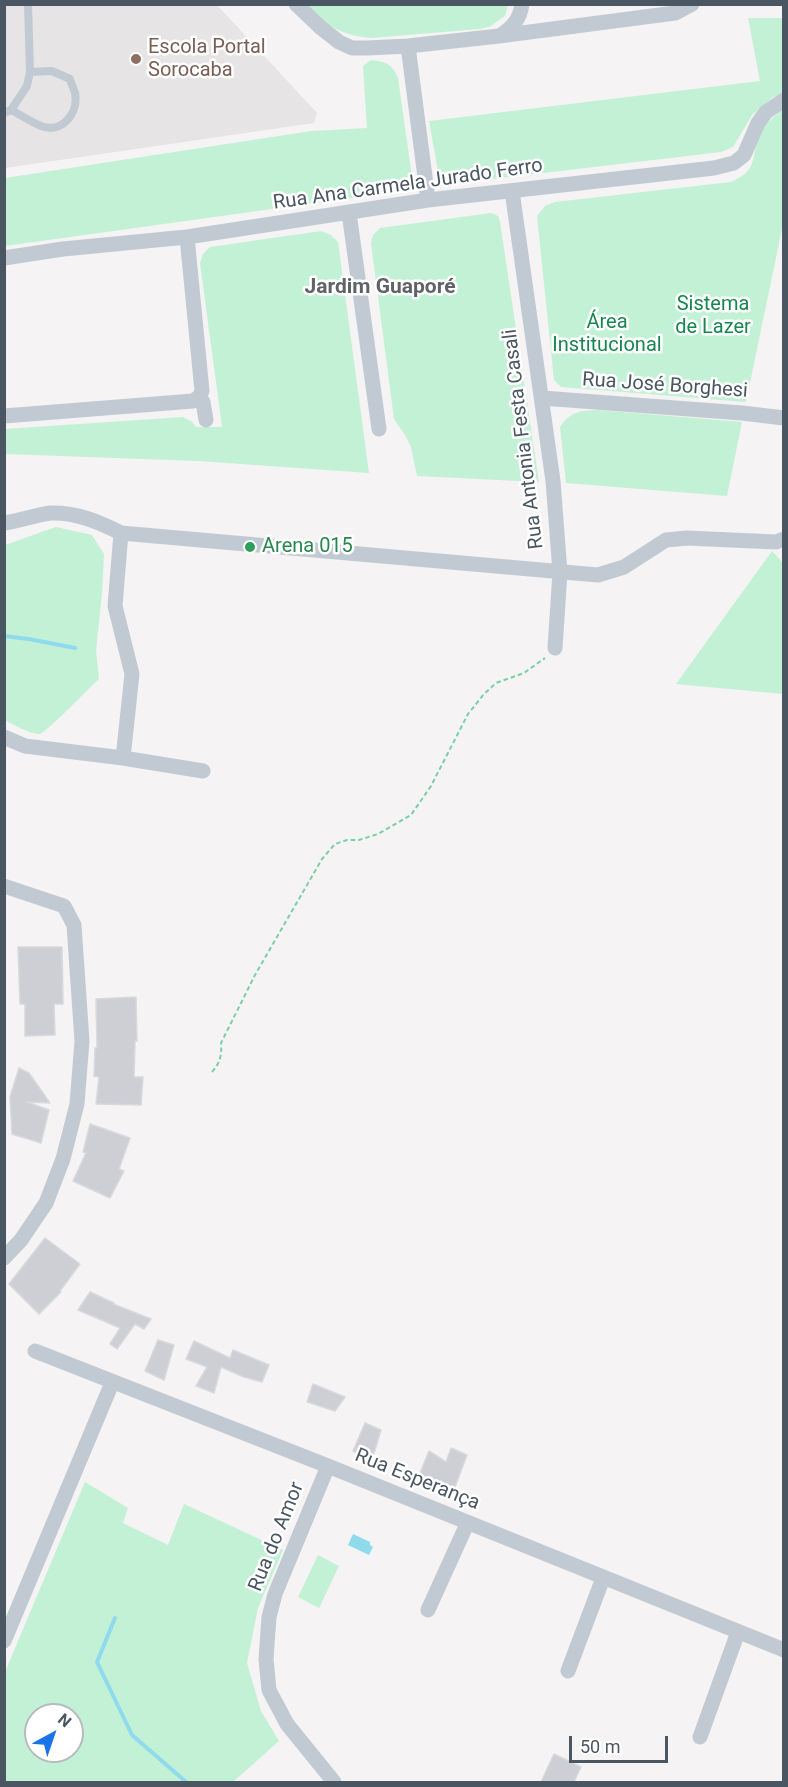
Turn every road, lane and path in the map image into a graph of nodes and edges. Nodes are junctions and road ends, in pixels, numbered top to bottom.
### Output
1 (28, 4) edge
2 (296, 4) edge
3 (522, 4) edge
4 (692, 4) edge
5 (499, 36) junction
6 (408, 46) junction
7 (30, 72) junction
8 (783, 100) edge
9 (8, 111) edge
10 (512, 191) junction
11 (428, 200) junction
12 (349, 213) junction
13 (187, 237) junction
14 (4, 258) edge
15 (199, 397) junction
16 (542, 398) junction
17 (4, 416) edge
18 (783, 418) edge
19 (206, 420) dead end
20 (380, 429) dead end
21 (4, 523) edge
22 (121, 533) junction
23 (783, 539) edge
24 (560, 572) junction
25 (555, 648) joint
26 (4, 737) edge
27 (123, 758) junction
28 (202, 771) dead end
29 (4, 886) edge
30 (212, 1072) dead end
31 (4, 1258) edge
32 (35, 1351) dead end
33 (112, 1383) junction
34 (328, 1466) junction
35 (467, 1524) junction
36 (603, 1578) junction
37 (428, 1610) dead end
38 (738, 1632) junction
39 (4, 1641) edge
40 (783, 1650) edge
41 (568, 1671) dead end
42 (700, 1737) dead end
43 (334, 1782) edge

1 - 7 lane
2 - 6 street
3 - 5 street
4 - 5 street
5 - 6 street
6 - 11 street
7 - 9 lane
7 - 9 lane
8 - 10 street, Rua Ana Carmela Jurado Ferro
10 - 11 street, Rua Ana Carmela Jurado Ferro
10 - 16 street, Rua Antonia Festa Casali
11 - 12 street, Rua Ana Carmela Jurado Ferro
12 - 13 street, Rua Ana Carmela Jurado Ferro
12 - 20 street
13 - 14 street, Rua Ana Carmela Jurado Ferro
13 - 15 street
15 - 17 street
15 - 19 street
16 - 18 street, Rua José Borghesi
16 - 24 street, Rua Antonia Festa Casali
21 - 22 street
22 - 24 street
22 - 27 street
23 - 24 street
24 - 25 street, Rua Antonia Festa Casali
25 - 30 path
26 - 27 street
27 - 28 street
29 - 31 street
32 - 33 street, Rua Esperança
33 - 34 street, Rua Esperança
33 - 39 street
34 - 35 street, Rua Esperança
34 - 43 street, Rua do Amor
35 - 36 street, Rua Esperança
35 - 37 street
36 - 38 street, Rua Esperança
36 - 41 street
38 - 40 street, Rua Esperança
38 - 42 street

